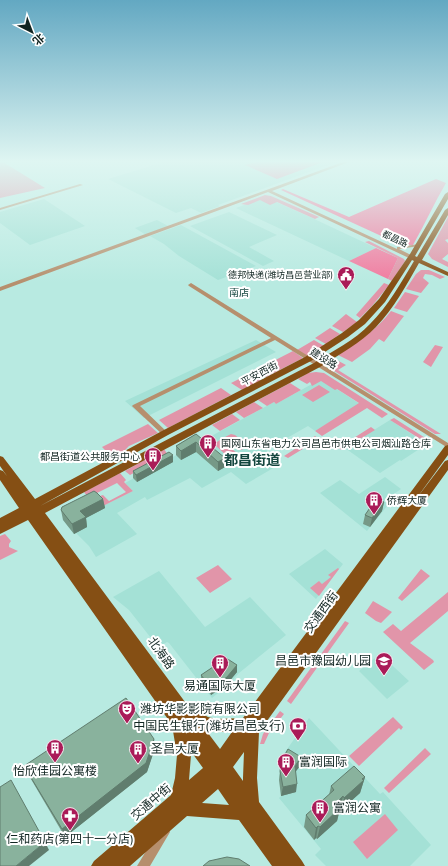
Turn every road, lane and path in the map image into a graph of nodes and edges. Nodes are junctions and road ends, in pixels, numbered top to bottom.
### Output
1 (22, 202) edge
2 (238, 202) edge
3 (297, 202) edge
4 (298, 202) edge
5 (443, 202) edge
6 (0, 209) edge
7 (448, 210) edge
8 (418, 245) junction
9 (399, 248) junction
10 (415, 257) junction
11 (431, 267) junction
12 (414, 268) junction
13 (448, 270) edge
14 (448, 274) edge
15 (191, 285) dead end
16 (0, 289) edge
17 (275, 338) junction
18 (308, 359) junction
19 (317, 365) junction
20 (165, 433) junction
21 (448, 447) edge
22 (0, 459) edge
23 (448, 463) edge
24 (0, 473) edge
25 (32, 510) junction
26 (0, 523) edge
27 (0, 530) edge
28 (182, 709) junction
29 (178, 722) junction
30 (250, 727) junction
31 (219, 769) junction
32 (181, 804) junction
33 (248, 809) junction
34 (172, 819) junction
35 (148, 864) edge
36 (99, 866) edge
37 (118, 866) edge
38 (281, 866) edge
39 (297, 866) edge

1 - 6 street
2 - 16 street
3 - 10 street, 都昌路
4 - 9 street, 都昌路
5 - 8 main road, 平安西街
7 - 10 main road, 平安西街
8 - 9 street
8 - 10 main road, 平安西街
9 - 10 street, 都昌路
10 - 11 main road, 都昌路
10 - 12 main road, 平安西街
10 - 13 main road, 都昌路
10 - 18 main road, 平安西街
11 - 12 main road
11 - 14 main road, 都昌路
12 - 19 main road, 平安西街
15 - 17 street, 建设路
17 - 18 street, 建设路
17 - 20 street
18 - 19 street, 建设路
18 - 20 main road, 平安西街
19 - 21 street, 建设路
19 - 25 main road, 平安西街
20 - 25 main road, 平安西街
21 - 30 main road, 交通西街
22 - 25 main road, 北海路
23 - 30 main road, 交通西街
24 - 25 main road, 北海路
25 - 26 main road
25 - 27 main road
25 - 28 main road, 北海路
25 - 29 main road, 北海路
28 - 30 main road
28 - 31 main road, 北海路
29 - 31 main road, 北海路
29 - 32 main road
30 - 31 main road, 交通西街
30 - 33 main road
31 - 32 main road, 交通中街
31 - 33 main road, 北海路
32 - 33 main road
32 - 34 main road, 交通中街
32 - 36 main road, 交通中街
33 - 38 main road, 北海路
33 - 39 main road, 北海路
34 - 35 street
34 - 37 main road, 交通中街

